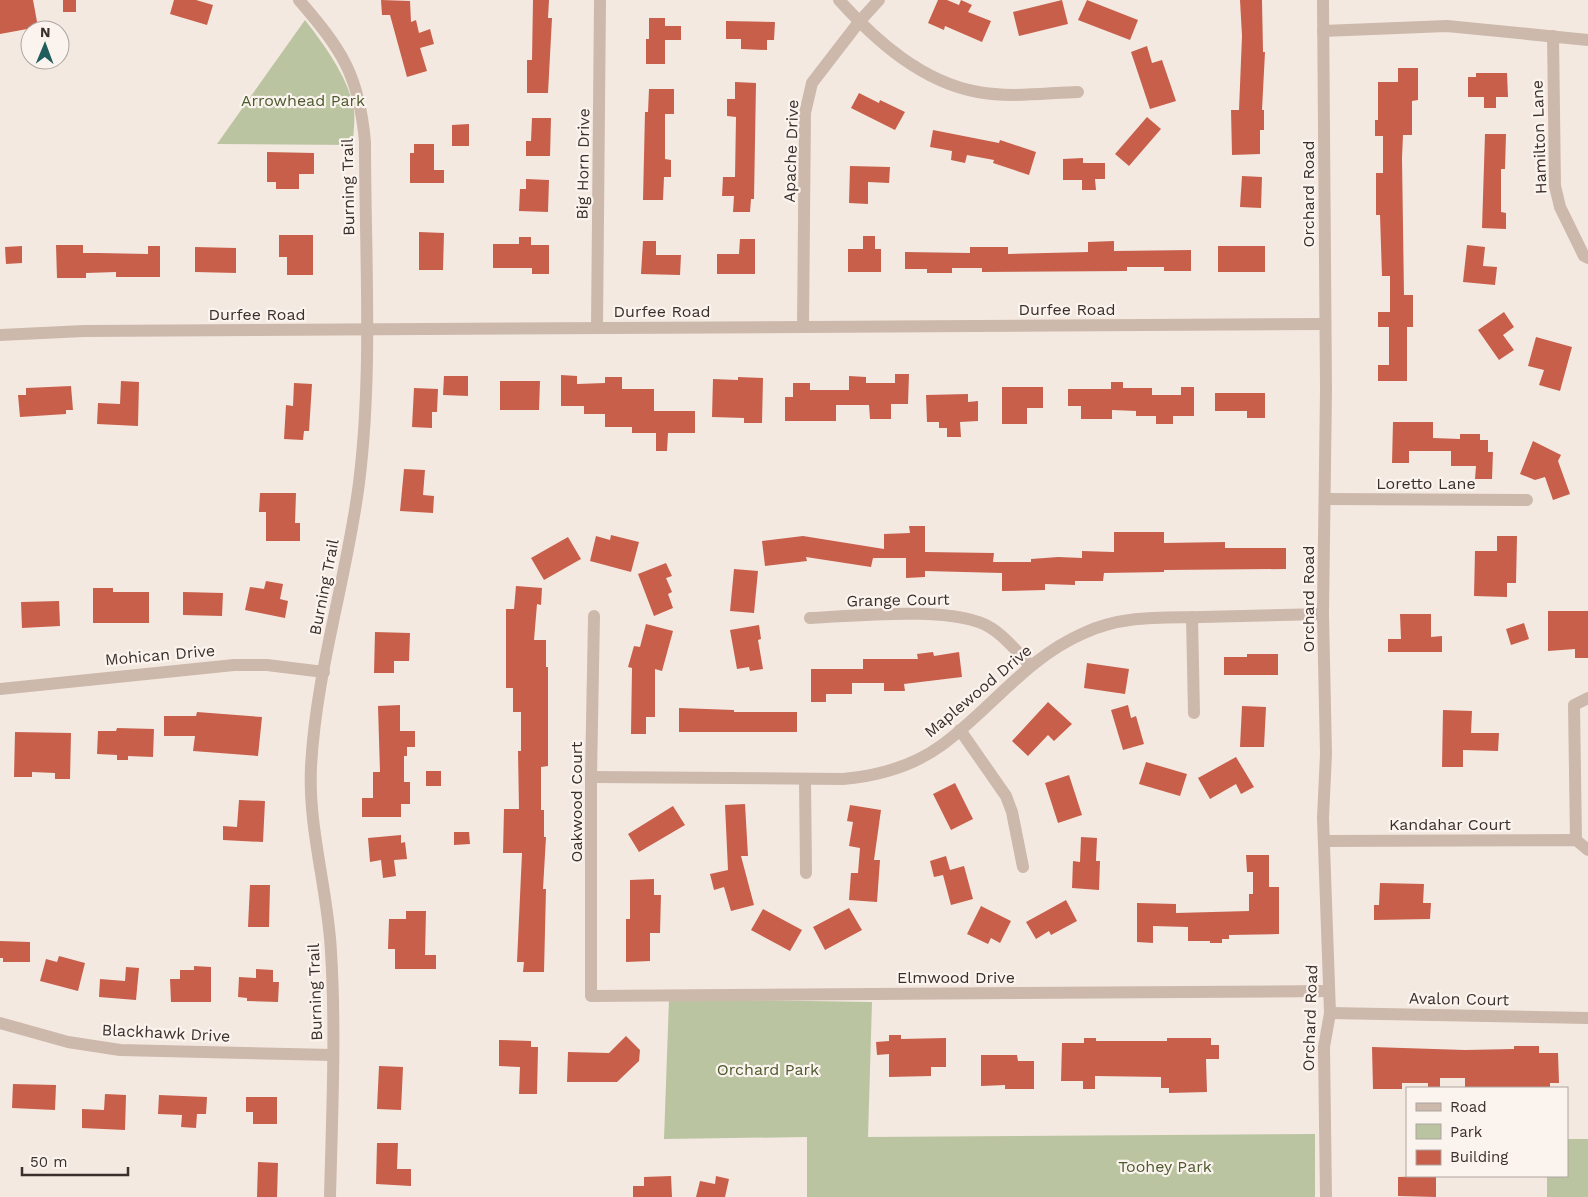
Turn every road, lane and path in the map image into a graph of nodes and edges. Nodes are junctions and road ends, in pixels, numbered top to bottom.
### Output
1 (299, 0) edge
2 (600, 0) edge
3 (839, 0) edge
4 (879, 0) edge
5 (1323, 0) edge
6 (859, 22) junction
7 (1323, 30) junction
8 (1553, 36) junction
9 (1588, 40) edge
10 (1078, 92) dead end
11 (1588, 258) edge
12 (1325, 324) junction
13 (803, 327) junction
14 (597, 328) junction
15 (366, 329) junction
16 (0, 335) edge
17 (1325, 499) junction
18 (1527, 500) dead end
19 (1323, 614) junction
20 (594, 616) dead end
21 (1192, 617) junction
22 (810, 618) dead end
23 (1030, 665) junction
24 (324, 672) junction
25 (0, 688) edge
26 (1588, 698) edge
27 (1194, 713) dead end
28 (960, 730) junction
29 (591, 777) junction
30 (805, 779) junction
31 (1576, 840) junction
32 (1324, 841) junction
33 (1588, 850) edge
34 (1023, 867) dead end
35 (806, 873) dead end
36 (591, 988) joint
37 (1329, 991) junction
38 (1330, 1013) junction
39 (1588, 1018) edge
40 (0, 1023) edge
41 (333, 1055) junction
42 (330, 1197) edge
43 (1326, 1197) edge

1 - 15 street, Burning Trail
2 - 14 street, Big Horn Drive
3 - 6 street
4 - 6 street, Apache Drive
5 - 7 street, Orchard Road
6 - 10 street
6 - 13 street, Apache Drive
7 - 8 street
7 - 12 street, Orchard Road
8 - 9 street
8 - 11 street, Hamilton Lane
12 - 13 street, Durfee Road
12 - 17 street, Orchard Road
13 - 14 street, Durfee Road
14 - 15 street, Durfee Road
15 - 16 street, Durfee Road
15 - 24 street, Burning Trail
17 - 18 street, Loretto Lane
17 - 19 street, Orchard Road
19 - 21 street, Maplewood Drive
19 - 32 street, Orchard Road
20 - 29 street, Oakwood Court
21 - 23 street, Maplewood Drive
21 - 27 street
22 - 23 street, Grange Court
23 - 28 street, Maplewood Drive
24 - 25 street, Mohican Drive
24 - 41 street, Burning Trail
26 - 31 street
28 - 30 street, Maplewood Drive
28 - 34 street
29 - 30 street, Maplewood Drive
29 - 36 street, Oakwood Court
30 - 35 street
31 - 32 street, Kandahar Court
31 - 33 street
32 - 37 street, Orchard Road
36 - 37 street, Elmwood Drive
37 - 38 street, Orchard Road
38 - 39 street, Avalon Court
38 - 43 street, Orchard Road
40 - 41 street, Blackhawk Drive
41 - 42 street, Burning Trail

